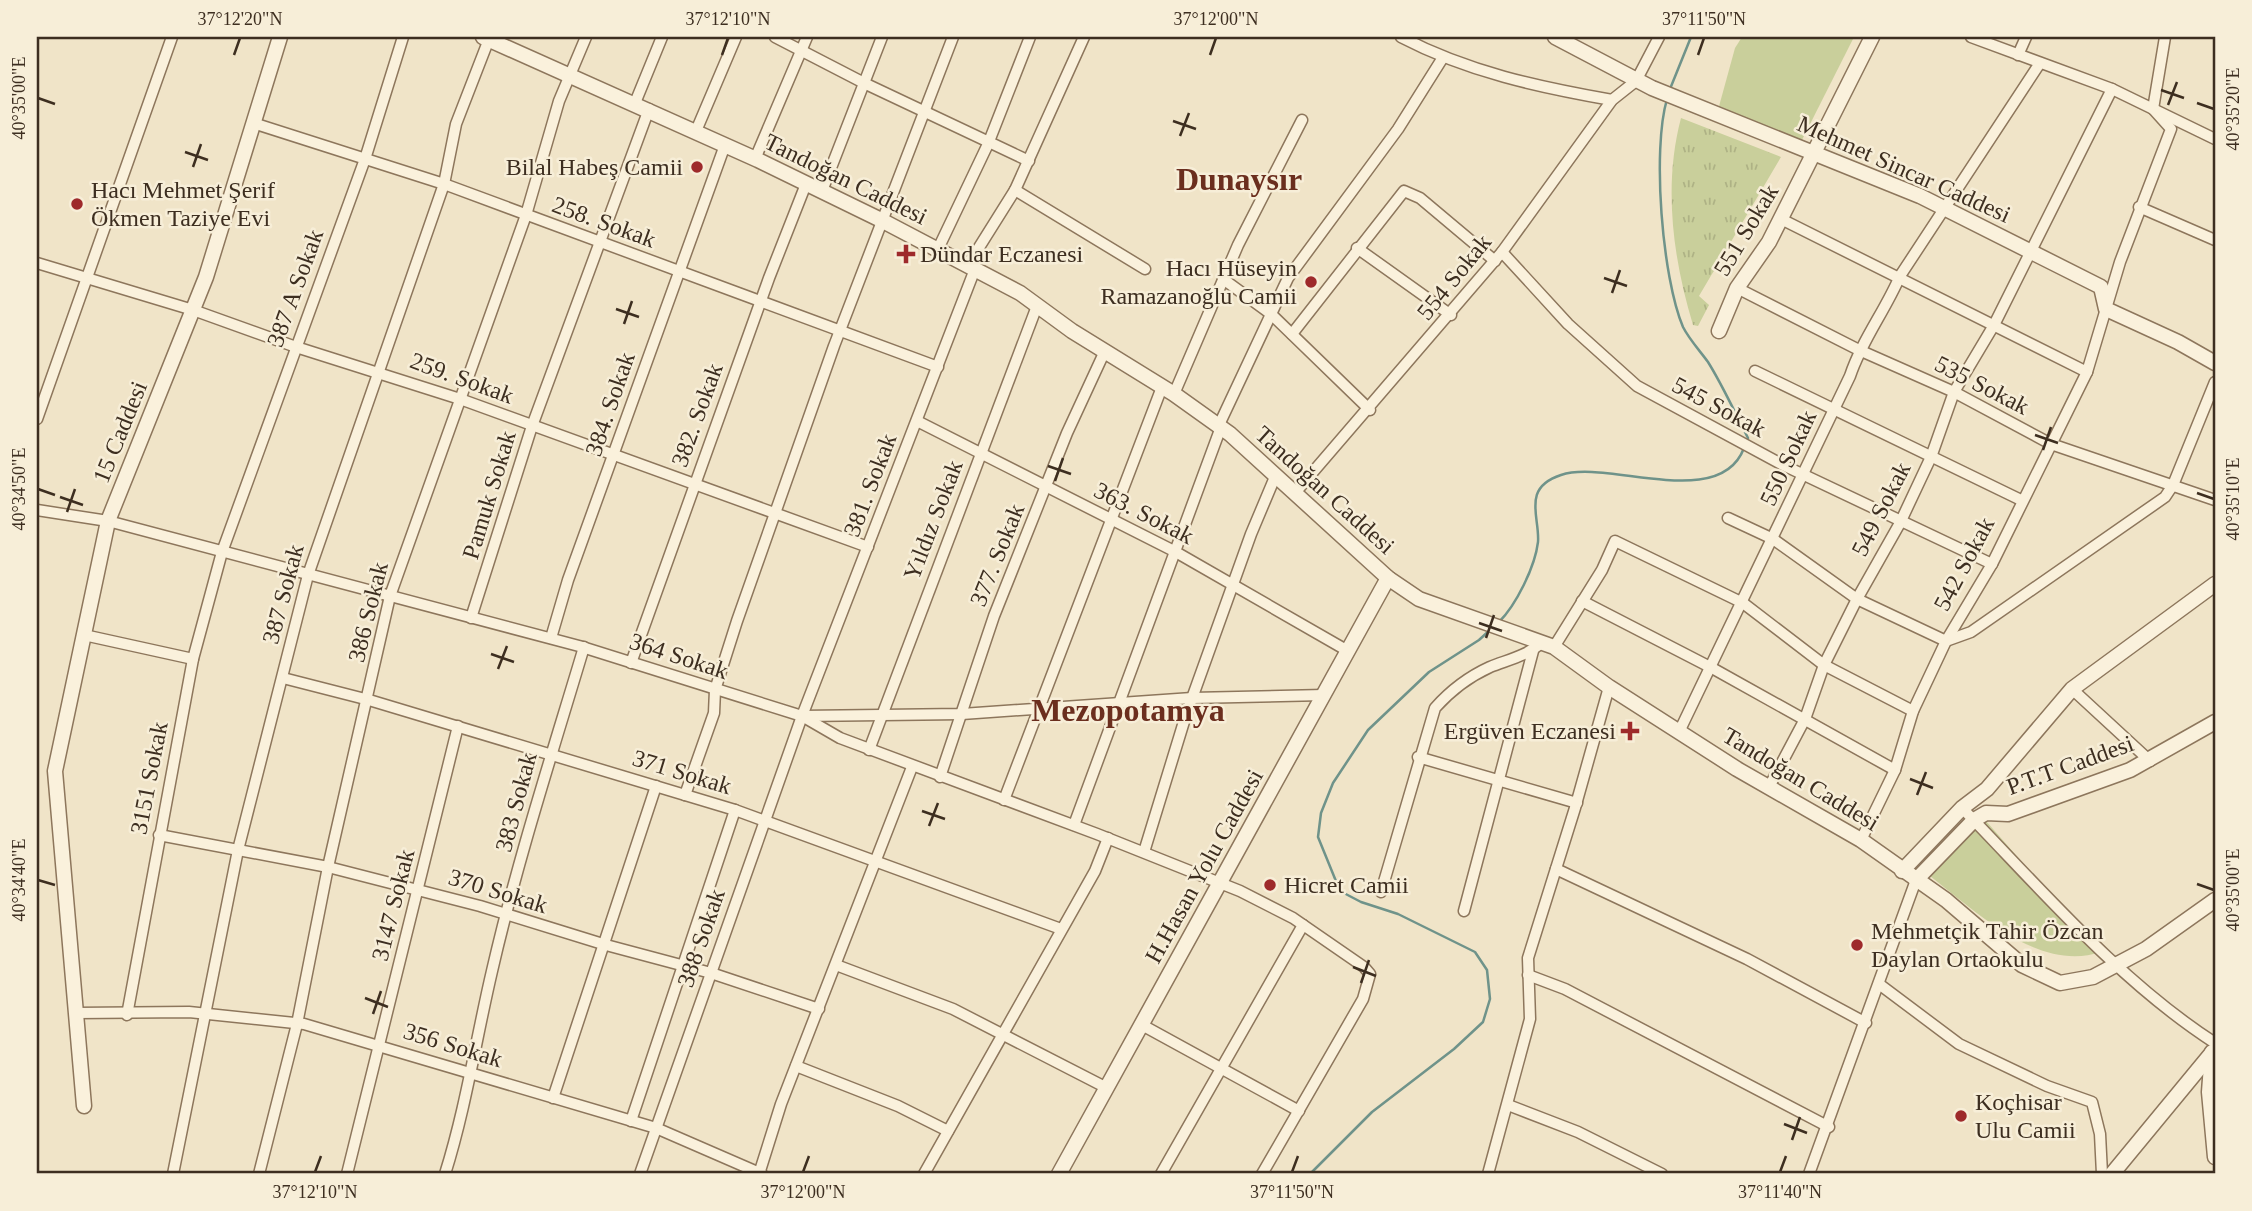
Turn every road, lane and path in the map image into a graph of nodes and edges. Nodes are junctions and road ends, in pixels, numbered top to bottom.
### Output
1 (172, 37) edge
2 (280, 37) edge
3 (403, 37) edge
4 (586, 37) edge
5 (662, 37) edge
6 (736, 37) edge
7 (775, 37) edge
8 (807, 37) edge
9 (882, 37) edge
10 (953, 37) edge
11 (1030, 37) edge
12 (1084, 37) edge
13 (1401, 37) edge
14 (1555, 37) edge
15 (1660, 37) edge
16 (1872, 37) edge
17 (1971, 37) edge
18 (2026, 37) edge
19 (2165, 37) edge
20 (494, 40) edge
21 (803, 49) junction
22 (2018, 55) junction
23 (1442, 59) junction
24 (2040, 63) junction
25 (570, 76) junction
26 (1636, 80) junction
27 (866, 84) junction
28 (2112, 89) junction
29 (1612, 100) junction
30 (635, 103) junction
31 (649, 109) junction
32 (2152, 109) junction
33 (924, 112) junction
34 (1303, 120) dead end
35 (253, 122) junction
36 (696, 131) junction
37 (2215, 139) edge
38 (988, 144) junction
39 (725, 145) junction
40 (1815, 153) junction
41 (365, 159) junction
42 (755, 159) junction
43 (1029, 160) junction
44 (444, 184) junction
45 (806, 184) junction
46 (1015, 190) junction
47 (822, 191) junction
48 (2139, 206) junction
49 (1945, 208) junction
50 (526, 215) junction
51 (1781, 219) junction
52 (881, 220) junction
53 (2215, 240) edge
54 (599, 242) junction
55 (1357, 248) junction
56 (938, 249) junction
57 (2031, 251) junction
58 (1499, 257) junction
59 (37, 263) edge
60 (971, 267) junction
61 (1145, 269) dead end
62 (680, 273) junction
63 (85, 276) junction
64 (1900, 276) junction
65 (1223, 279) junction
66 (1737, 288) junction
67 (761, 300) junction
68 (1037, 306) junction
69 (2106, 309) junction
70 (193, 310) junction
71 (1271, 314) junction
72 (1451, 315) junction
73 (1994, 325) junction
74 (840, 329) junction
75 (1719, 331) dead end
76 (1292, 334) junction
77 (296, 347) junction
78 (1859, 350) junction
79 (1104, 353) junction
80 (2215, 363) edge
81 (938, 366) junction
82 (1755, 371) dead end
83 (380, 372) junction
84 (2087, 372) junction
85 (2215, 382) edge
86 (1168, 390) junction
87 (1954, 392) junction
88 (460, 399) junction
89 (1370, 410) junction
90 (1833, 412) junction
91 (37, 419) edge
92 (917, 421) junction
93 (532, 426) junction
94 (1220, 426) junction
95 (2051, 444) junction
96 (981, 452) junction
97 (615, 454) junction
98 (1931, 457) junction
99 (1805, 473) junction
100 (1275, 477) junction
101 (694, 485) junction
102 (2173, 485) junction
103 (1046, 486) junction
104 (1294, 494) junction
105 (2021, 500) junction
106 (2215, 500) edge
107 (37, 510) edge
108 (776, 514) junction
109 (1728, 517) dead end
110 (1110, 520) junction
111 (108, 521) junction
112 (1900, 523) junction
113 (1773, 539) junction
114 (868, 547) junction
115 (1174, 551) junction
116 (222, 552) junction
117 (1992, 564) junction
118 (307, 575) junction
119 (1388, 578) junction
120 (1233, 583) junction
121 (2215, 584) edge
122 (390, 597) junction
123 (1857, 599) junction
124 (1582, 601) junction
125 (1743, 603) junction
126 (471, 618) junction
127 (84, 635) junction
128 (551, 638) junction
129 (1946, 641) junction
130 (584, 647) junction
131 (1542, 647) junction
132 (1348, 651) junction
133 (193, 659) junction
134 (631, 663) junction
135 (1824, 665) junction
136 (1712, 668) junction
137 (283, 678) junction
138 (1609, 687) junction
139 (2072, 689) junction
140 (715, 690) junction
141 (1324, 695) junction
142 (1192, 698) junction
143 (369, 699) junction
144 (1117, 705) junction
145 (1037, 710) junction
146 (1913, 711) junction
147 (883, 713) junction
148 (962, 714) junction
149 (802, 716) junction
150 (1805, 719) junction
151 (2215, 722) edge
152 (458, 726) junction
153 (1679, 732) junction
154 (869, 750) junction
155 (551, 755) junction
156 (1418, 757) junction
157 (2150, 761) junction
158 (912, 767) junction
159 (1895, 770) junction
160 (940, 777) junction
161 (1499, 779) junction
162 (656, 786) junction
163 (1769, 787) junction
164 (685, 795) junction
165 (1004, 800) junction
166 (1577, 803) junction
167 (1962, 808) junction
168 (735, 810) junction
169 (765, 820) junction
170 (1974, 820) junction
171 (1074, 825) junction
172 (159, 835) junction
173 (1108, 838) junction
174 (1861, 840) junction
175 (238, 850) junction
176 (1144, 852) junction
177 (876, 862) junction
178 (328, 867) junction
179 (1556, 869) junction
180 (1902, 872) junction
181 (1916, 880) junction
182 (1221, 883) junction
183 (419, 890) junction
184 (1381, 892) dead end
185 (2215, 900) edge
186 (1464, 911) dead end
187 (508, 917) junction
188 (1303, 925) junction
189 (1061, 929) junction
190 (606, 945) junction
191 (682, 964) junction
192 (836, 965) junction
193 (2116, 965) junction
194 (711, 973) junction
195 (1528, 975) junction
196 (1879, 984) junction
197 (819, 1009) junction
198 (76, 1013) junction
199 (207, 1014) junction
200 (127, 1015) junction
201 (1866, 1023) junction
202 (297, 1024) junction
203 (1142, 1025) junction
204 (1002, 1034) junction
205 (380, 1044) junction
206 (2214, 1048) edge
207 (796, 1066) junction
208 (1222, 1067) junction
209 (472, 1072) junction
210 (1107, 1088) junction
211 (553, 1098) junction
212 (1508, 1105) junction
213 (84, 1106) dead end
214 (1299, 1111) junction
215 (631, 1121) junction
216 (1829, 1127) junction
217 (656, 1128) junction
218 (948, 1131) junction
219 (2215, 1157) edge
220 (173, 1174) edge
221 (259, 1174) edge
222 (347, 1174) edge
223 (445, 1174) edge
224 (640, 1174) edge
225 (760, 1174) edge
226 (924, 1174) edge
227 (1059, 1174) edge
228 (1161, 1174) edge
229 (1262, 1174) edge
230 (1488, 1174) edge
231 (1662, 1174) edge
232 (1809, 1174) edge
233 (2102, 1174) edge
234 (2112, 1174) edge

1 - 63 street
2 - 35 street, 15 Caddesi
3 - 41 street, 387 A Sokak
4 - 25 street, 386 Sokak
5 - 30 street
6 - 36 street
7 - 21 street
8 - 21 street
9 - 27 street
10 - 33 street
11 - 38 street
12 - 43 street, 381. Sokak
13 - 23 street
14 - 26 street, Mehmet Sincar Caddesi
15 - 26 street
16 - 40 street, 551 Sokak
17 - 22 street
18 - 22 street
19 - 32 street
20 - 25 street, Tandoğan Caddesi
20 - 44 street, 387 Sokak
21 - 27 street
21 - 42 street
22 - 24 street
23 - 29 street
23 - 71 street
24 - 28 street
24 - 49 street, 550 Sokak
25 - 30 street, Tandoğan Caddesi
25 - 50 street, 386 Sokak
26 - 29 street, 554 Sokak
26 - 40 street, Mehmet Sincar Caddesi
27 - 33 street
27 - 47 street
28 - 32 street
28 - 57 street, 549 Sokak
29 - 58 street, 554 Sokak
30 - 31 street, Tandoğan Caddesi
31 - 36 street, Tandoğan Caddesi
31 - 54 street, Pamuk Sokak
32 - 37 street
32 - 48 street, 542 Sokak
33 - 38 street
33 - 52 street
34 - 65 street
35 - 41 street, 258. Sokak
35 - 70 street, 15 Caddesi
36 - 39 street, Tandoğan Caddesi
38 - 43 street
38 - 56 street
39 - 42 street, Tandoğan Caddesi
39 - 62 street, 384. Sokak
40 - 49 street, Mehmet Sincar Caddesi
40 - 51 street, 551 Sokak
41 - 44 street, 258. Sokak
41 - 77 street, 387 A Sokak
42 - 45 street, Tandoğan Caddesi
43 - 46 street, 381. Sokak
44 - 50 street, 258. Sokak
44 - 83 street, 387 Sokak
45 - 47 street, Tandoğan Caddesi
45 - 67 street, 382. Sokak
46 - 60 street, 381. Sokak
46 - 61 street
47 - 52 street, Tandoğan Caddesi
48 - 53 street
48 - 69 street, 542 Sokak
49 - 57 street, Mehmet Sincar Caddesi
49 - 64 street, 550 Sokak
50 - 54 street, 258. Sokak
50 - 88 street, 386 Sokak
51 - 64 street
51 - 66 street, 551 Sokak
52 - 56 street, Tandoğan Caddesi
52 - 74 street
54 - 62 street, 258. Sokak
54 - 93 street, Pamuk Sokak
55 - 58 street, 545 Sokak
55 - 72 street
55 - 76 street
56 - 60 street, Tandoğan Caddesi
57 - 69 street, Mehmet Sincar Caddesi
57 - 73 street, 549 Sokak
58 - 72 street, 554 Sokak
58 - 99 street, 545 Sokak
59 - 63 street, 259. Sokak
60 - 68 street, Tandoğan Caddesi
60 - 81 street, 381. Sokak
62 - 67 street, 258. Sokak
62 - 97 street, 384. Sokak
63 - 70 street, 259. Sokak
63 - 91 street
64 - 73 street
64 - 78 street, 550 Sokak
65 - 71 street
65 - 86 street
66 - 75 street, 551 Sokak
66 - 78 street, 535 Sokak
67 - 74 street, 258. Sokak
67 - 101 street, 382. Sokak
68 - 79 street, Tandoğan Caddesi
68 - 96 street, Yıldız Sokak
69 - 80 street
69 - 84 street, 542 Sokak
70 - 77 street, 259. Sokak
70 - 111 street, 15 Caddesi
71 - 76 street
71 - 94 street
72 - 89 street, 554 Sokak
73 - 84 street
73 - 87 street, 549 Sokak
74 - 81 street, 258. Sokak
74 - 108 street
76 - 89 street
77 - 83 street, 259. Sokak
77 - 116 street, 387 A Sokak
78 - 87 street, 535 Sokak
78 - 90 street, 550 Sokak
79 - 86 street, Tandoğan Caddesi
79 - 103 street, 377. Sokak
81 - 92 street, 381. Sokak
82 - 90 street
83 - 88 street, 259. Sokak
83 - 118 street, 387 Sokak
84 - 95 street, 542 Sokak
85 - 102 street
86 - 94 street, Tandoğan Caddesi
86 - 110 street
87 - 95 street, 535 Sokak
87 - 98 street, 549 Sokak
88 - 93 street, 259. Sokak
88 - 122 street, 386 Sokak
89 - 104 street, 554 Sokak
90 - 98 street
90 - 99 street, 550 Sokak
92 - 96 street, 363. Sokak
92 - 114 street, 381. Sokak
93 - 97 street, 259. Sokak
93 - 126 street, Pamuk Sokak
94 - 100 street, Tandoğan Caddesi
94 - 115 street
95 - 102 street, 535 Sokak
95 - 105 street, 542 Sokak
96 - 103 street, 363. Sokak
96 - 147 street, Yıldız Sokak
97 - 101 street, 259. Sokak
97 - 128 street, 384. Sokak
98 - 105 street
98 - 112 street, 549 Sokak
99 - 112 street, 545 Sokak
99 - 113 street, 550 Sokak
100 - 104 street, Tandoğan Caddesi
100 - 120 street
101 - 108 street, 259. Sokak
101 - 134 street, 382. Sokak
102 - 106 street, 535 Sokak
102 - 129 street
103 - 110 street, 363. Sokak
103 - 148 street, 377. Sokak
104 - 119 street, Tandoğan Caddesi
105 - 117 street, 542 Sokak
107 - 111 street, 364 Sokak
108 - 114 street, 259. Sokak
108 - 140 street
109 - 113 street
110 - 115 street, 363. Sokak
110 - 145 street
111 - 116 street, 364 Sokak
111 - 127 street, 15 Caddesi
112 - 117 street, 545 Sokak
112 - 123 street, 549 Sokak
113 - 123 street
113 - 125 street, 550 Sokak
114 - 149 street, 381. Sokak
115 - 120 street, 363. Sokak
115 - 144 street
116 - 118 street, 364 Sokak
116 - 133 street, 3151 Sokak
117 - 129 street, 542 Sokak
118 - 122 street, 364 Sokak
118 - 137 street, 387 Sokak
119 - 131 street, Tandoğan Caddesi
119 - 132 street, H.Hasan Yolu Caddesi
120 - 132 street, 363. Sokak
120 - 142 street
121 - 139 street
122 - 126 street, 364 Sokak
122 - 143 street, 386 Sokak
123 - 129 street
123 - 135 street, 549 Sokak
124 - 125 street
124 - 131 street
124 - 136 street
125 - 135 street
125 - 136 street, 550 Sokak
126 - 128 street, 364 Sokak
127 - 133 street
127 - 198 street, 15 Caddesi
128 - 130 street, 364 Sokak
129 - 146 street, 542 Sokak
130 - 134 street, 364 Sokak
130 - 155 street, 383 Sokak
131 - 138 street, Tandoğan Caddesi
131 - 156 street
131 - 161 street
132 - 141 street, H.Hasan Yolu Caddesi
133 - 172 street, 3151 Sokak
134 - 140 street, 364 Sokak
135 - 146 street
135 - 150 street, 549 Sokak
136 - 150 street
136 - 153 street, 550 Sokak
137 - 143 street, 371 Sokak
137 - 175 street, 387 Sokak
138 - 153 street, Tandoğan Caddesi
138 - 166 street
139 - 157 street
139 - 167 street
140 - 149 street, 364 Sokak
140 - 164 street
141 - 142 street, 364 Sokak
141 - 182 street, H.Hasan Yolu Caddesi
142 - 144 street, 364 Sokak
142 - 176 street
143 - 152 street, 371 Sokak
143 - 178 street, 386 Sokak
144 - 145 street, 364 Sokak
144 - 171 street
145 - 148 street, 364 Sokak
145 - 165 street
146 - 159 street, 542 Sokak
147 - 148 street, 364 Sokak
147 - 149 street, 364 Sokak
147 - 154 street, Yıldız Sokak
148 - 160 street, 377. Sokak
149 - 154 street
149 - 169 street, 388 Sokak
150 - 159 street
150 - 163 street, 549 Sokak
151 - 157 street, P.T.T Caddesi
152 - 155 street, 371 Sokak
152 - 183 street, 3147 Sokak
153 - 163 street, Tandoğan Caddesi
154 - 158 street
155 - 162 street, 371 Sokak
155 - 187 street, 383 Sokak
156 - 161 street
156 - 184 street
157 - 170 street, P.T.T Caddesi
158 - 160 street
158 - 177 street
159 - 174 street, 542 Sokak
160 - 165 street
161 - 166 street
161 - 186 street
162 - 164 street, 371 Sokak
162 - 190 street
163 - 174 street, Tandoğan Caddesi
164 - 168 street, 371 Sokak
165 - 171 street
166 - 179 street
167 - 170 street
167 - 180 street
168 - 169 street, 371 Sokak
168 - 191 street
169 - 177 street, 371 Sokak
169 - 194 street, 388 Sokak
170 - 181 street
170 - 193 street
171 - 173 street
172 - 175 street, 370 Sokak
172 - 200 street, 3151 Sokak
173 - 176 street
173 - 189 street
174 - 180 street, Tandoğan Caddesi
175 - 178 street, 370 Sokak
175 - 199 street, 387 Sokak
176 - 182 street
177 - 189 street, 371 Sokak
177 - 192 street
178 - 183 street, 370 Sokak
178 - 202 street, 386 Sokak
179 - 195 street
179 - 201 street
180 - 181 street, Tandoğan Caddesi
181 - 193 street, Tandoğan Caddesi
181 - 196 street
182 - 188 street
182 - 203 street, H.Hasan Yolu Caddesi
183 - 187 street, 370 Sokak
183 - 205 street, 3147 Sokak
185 - 193 street, Tandoğan Caddesi
187 - 190 street, 370 Sokak
187 - 209 street, 383 Sokak
188 - 208 street
188 - 214 street
189 - 204 street
190 - 191 street, 370 Sokak
190 - 211 street
191 - 194 street, 370 Sokak
191 - 215 street
192 - 197 street
192 - 204 street
193 - 206 street
194 - 197 street, 370 Sokak
194 - 217 street, 388 Sokak
195 - 212 street
195 - 216 street
196 - 201 street
196 - 233 street
197 - 207 street
198 - 200 street, 356 Sokak
198 - 213 street, 15 Caddesi
199 - 200 street, 356 Sokak
199 - 202 street, 356 Sokak
199 - 220 street, 387 Sokak
201 - 216 street
202 - 205 street, 356 Sokak
202 - 221 street, 386 Sokak
203 - 208 street
203 - 210 street, H.Hasan Yolu Caddesi
204 - 210 street
204 - 218 street
205 - 209 street, 356 Sokak
205 - 222 street, 3147 Sokak
206 - 219 street
206 - 234 street
207 - 218 street
207 - 225 street
208 - 214 street
208 - 228 street
209 - 211 street, 356 Sokak
209 - 223 street, 383 Sokak
210 - 227 street, H.Hasan Yolu Caddesi
211 - 215 street, 356 Sokak
212 - 230 street
212 - 231 street
214 - 229 street
215 - 217 street, 356 Sokak
216 - 232 street
217 - 224 street, 388 Sokak
217 - 225 street, 356 Sokak
218 - 226 street

